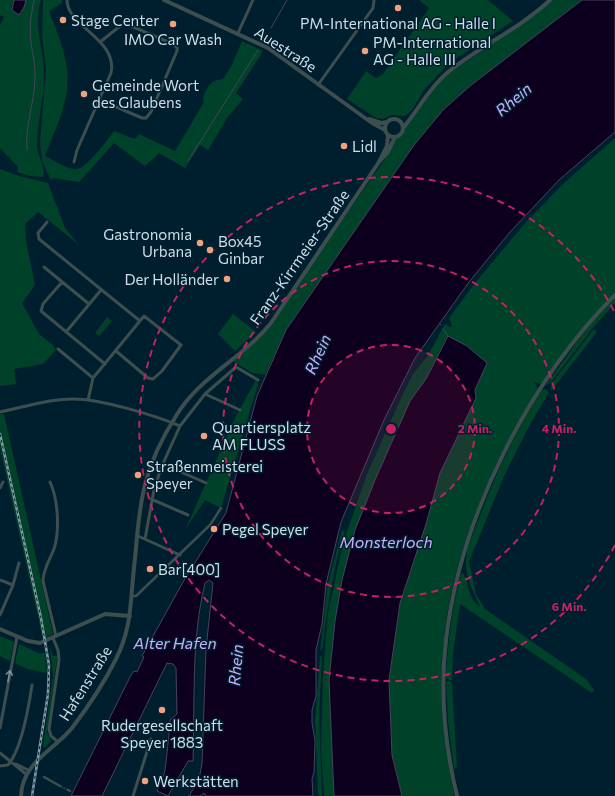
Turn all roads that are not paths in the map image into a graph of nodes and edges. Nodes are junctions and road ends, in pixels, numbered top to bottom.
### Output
1 (67, 0) edge
2 (164, 0) edge
3 (253, 0) edge
4 (374, 0) edge
5 (550, 0) edge
6 (238, 33) junction
7 (100, 42) junction
8 (318, 85) junction
9 (100, 100) junction
10 (414, 115) junction
11 (368, 119) junction
12 (388, 122) junction
13 (400, 122) junction
14 (403, 128) junction
15 (385, 130) junction
16 (388, 135) junction
17 (395, 137) junction
18 (74, 162) dead end
19 (379, 162) junction
20 (47, 222) dead end
21 (44, 267) dead end
22 (62, 282) junction
23 (102, 290) junction
24 (615, 295) edge
25 (90, 304) junction
26 (140, 321) junction
27 (66, 332) junction
28 (58, 349) dead end
29 (116, 351) junction
30 (229, 361) junction
31 (105, 364) junction
32 (236, 367) junction
33 (93, 378) junction
34 (258, 380) dead end
35 (205, 394) junction
36 (88, 400) junction
37 (240, 410) dead end
38 (0, 412) edge
39 (172, 423) junction
40 (180, 426) junction
41 (163, 464) junction
42 (4, 482) dead end
43 (50, 482) dead end
44 (206, 483) dead end
45 (0, 488) edge
46 (151, 499) junction
47 (221, 508) dead end
48 (188, 515) dead end
49 (138, 536) junction
50 (145, 538) junction
51 (180, 555) junction
52 (19, 563) dead end
53 (0, 580) edge
54 (13, 586) junction
55 (132, 596) junction
56 (0, 615) edge
57 (130, 616) junction
58 (0, 629) edge
59 (17, 637) junction
60 (55, 637) junction
61 (32, 685) dead end
62 (0, 728) edge
63 (151, 739) dead end
64 (58, 742) junction
65 (0, 753) edge
66 (11, 761) junction
67 (0, 766) edge
68 (27, 772) junction
69 (44, 777) dead end
70 (60, 786) tunnel mouth
71 (21, 796) edge
72 (133, 796) edge
73 (457, 796) edge

1 - 7 street
2 - 6 street, Auestraße
3 - 6 street
4 - 8 street
5 - 10 street, Franz-Kirrmeier-Straße
6 - 8 street, Auestraße
7 - 9 street
7 - 9 street
8 - 11 street, Auestraße
9 - 18 street
10 - 13 street
10 - 14 street, Franz-Kirrmeier-Straße
11 - 12 street, Auestraße
11 - 15 street, Auestraße
12 - 13 street
12 - 15 street
13 - 14 street
14 - 17 street, Franz-Kirrmeier-Straße
15 - 16 street
16 - 17 street
16 - 19 street, Franz-Kirrmeier-Straße
17 - 19 street, Franz-Kirrmeier-Straße
19 - 30 street, Franz-Kirrmeier-Straße
20 - 23 street
21 - 22 street
22 - 25 street
22 - 27 street
23 - 25 street
23 - 26 street
24 - 73 street
25 - 27 street
26 - 29 street
26 - 29 street
27 - 31 street
28 - 33 street
29 - 31 street
30 - 32 street
30 - 39 street, Franz-Kirrmeier-Straße
31 - 33 street
32 - 34 street
32 - 35 street
33 - 36 street
35 - 37 street
35 - 40 street
36 - 38 street
36 - 39 street
39 - 40 street
39 - 49 street, Franz-Kirrmeier-Straße
40 - 41 street
41 - 44 street
41 - 46 street
42 - 45 street
43 - 60 street
46 - 48 street
46 - 50 street
47 - 51 street
49 - 50 street
49 - 55 street, Franz-Kirrmeier-Straße
50 - 51 street
51 - 55 street
52 - 54 street
53 - 54 street
54 - 56 street
55 - 57 street, Franz-Kirrmeier-Straße
57 - 60 street
57 - 64 street, Hafenstraße
58 - 59 street
59 - 60 street
62 -> 59 street
60 - 64 street
61 - 66 street
63 - 72 street
64 - 68 street, Hafenstraße
65 - 66 street
66 - 67 street
66 - 68 street
68 - 71 street
69 - 70 street

